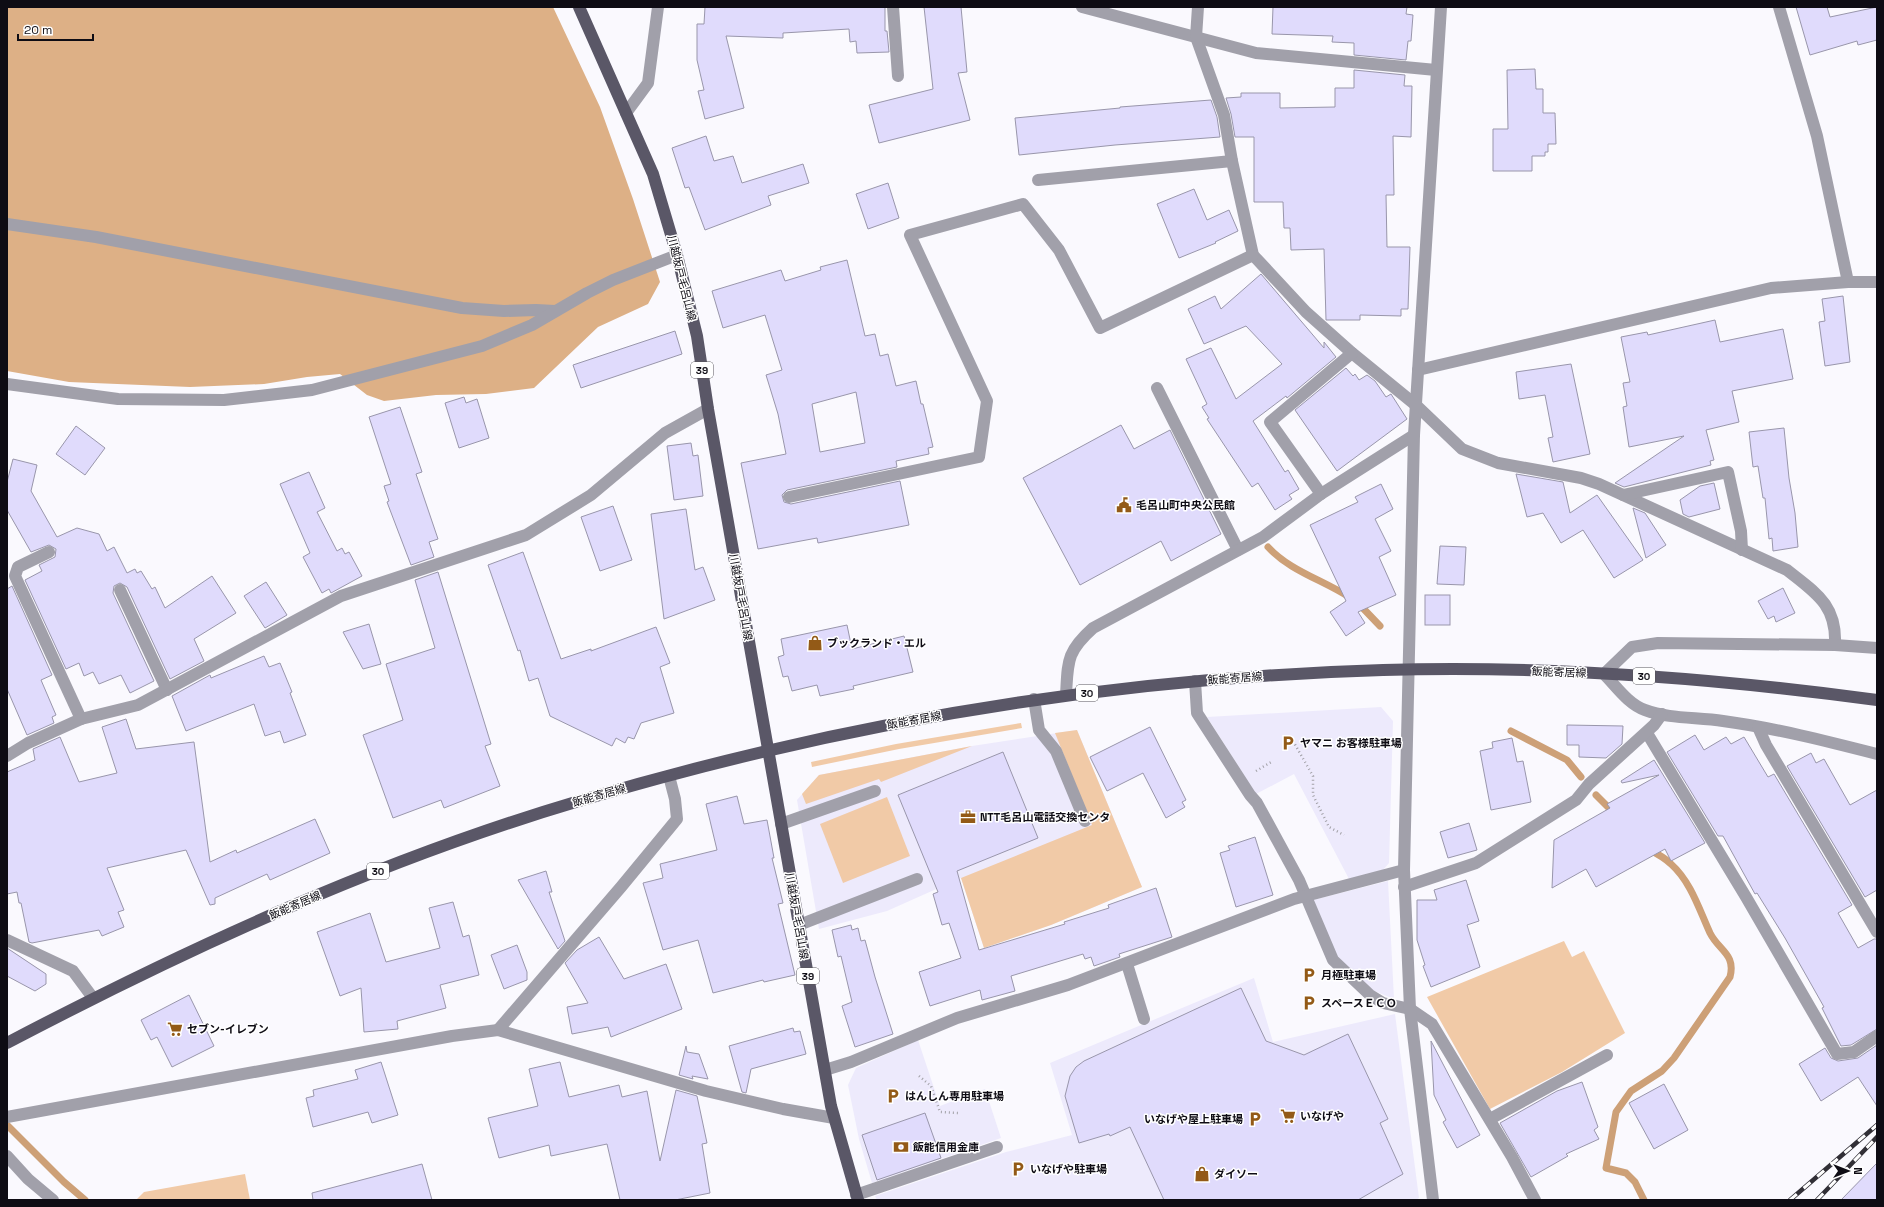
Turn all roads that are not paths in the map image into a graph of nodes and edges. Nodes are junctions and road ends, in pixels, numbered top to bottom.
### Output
1 (579, 7) edge
2 (658, 7) edge
3 (892, 7) edge
4 (1082, 7) edge
5 (1198, 7) edge
6 (1441, 7) edge
7 (1779, 7) edge
8 (1196, 37) junction
9 (1436, 70) junction
10 (898, 76) dead end
11 (626, 113) junction
12 (1232, 161) junction
13 (1038, 180) dead end
14 (7, 224) edge
15 (677, 255) junction
16 (1253, 255) junction
17 (1848, 282) junction
18 (1877, 282) edge
19 (555, 311) junction
20 (1352, 353) junction
21 (1418, 370) junction
22 (7, 384) edge
23 (1157, 388) dead end
24 (1417, 406) junction
25 (708, 409) junction
26 (1414, 435) junction
27 (1321, 494) junction
28 (1623, 495) junction
29 (789, 497) dead end
30 (1238, 550) junction
31 (1742, 550) junction
32 (49, 552) dead end
33 (120, 590) dead end
34 (1835, 645) junction
35 (1877, 648) edge
36 (1410, 670) junction
37 (1604, 674) junction
38 (1195, 681) junction
39 (167, 690) junction
40 (1066, 695) junction
41 (1034, 699) junction
42 (1877, 700) edge
43 (1662, 714) junction
44 (81, 719) junction
45 (1758, 727) junction
46 (1647, 733) junction
47 (768, 750) junction
48 (1877, 754) edge
49 (7, 756) edge
50 (669, 776) junction
51 (875, 791) dead end
52 (1085, 821) dead end
53 (781, 824) junction
54 (1404, 870) junction
55 (917, 879) dead end
56 (1404, 887) junction
57 (1306, 896) junction
58 (799, 925) junction
59 (1877, 932) edge
60 (7, 940) edge
61 (1127, 964) junction
62 (93, 998) junction
63 (1410, 1009) junction
64 (1144, 1019) dead end
65 (498, 1030) junction
66 (1877, 1036) edge
67 (7, 1044) edge
68 (1607, 1055) dead end
69 (825, 1070) junction
70 (7, 1117) edge
71 (834, 1118) junction
72 (1490, 1119) junction
73 (997, 1147) dead end
74 (7, 1156) edge
75 (857, 1198) edge
76 (52, 1200) edge
77 (1433, 1200) edge
78 (1535, 1200) edge

1 - 11 main road, 川越坂戸毛呂山線 / 39
2 - 11 street
3 - 10 street
4 - 8 street
5 - 8 street
6 - 9 street
7 - 17 street
8 - 9 street
8 - 12 street
9 - 21 street
11 - 15 main road, 川越坂戸毛呂山線 / 39
12 - 13 street
12 - 16 street
14 - 19 street
15 - 19 street
15 - 25 main road, 川越坂戸毛呂山線 / 39
16 - 20 street
16 - 29 street
17 - 18 street
17 - 21 street
19 - 22 street
20 - 24 street
20 - 27 street
21 - 24 street
23 - 30 street
24 - 26 street
24 - 28 street
25 - 39 street
25 - 47 main road, 川越坂戸毛呂山線 / 39
26 - 27 street
26 - 36 street
27 - 30 street
28 - 31 street
28 - 31 street
30 - 40 street
31 - 34 street
32 - 44 street
33 - 39 street
34 - 35 street
34 - 37 street
36 - 37 main road, 飯能寄居線 / 30
36 - 38 main road, 飯能寄居線 / 30
36 - 54 street
37 - 42 main road, 飯能寄居線 / 30
37 - 43 street
38 - 40 main road, 飯能寄居線 / 30
38 - 57 street
39 - 44 street
40 - 41 main road, 飯能寄居線 / 30
41 - 47 main road, 飯能寄居線 / 30
41 - 52 street
43 - 45 street
43 - 46 street
44 - 49 street
45 - 48 street
45 - 59 street
46 - 56 street
46 - 66 street
47 - 50 main road, 飯能寄居線 / 30
47 - 53 main road, 川越坂戸毛呂山線 / 39
50 - 62 main road, 飯能寄居線 / 30
50 - 65 street
51 - 53 street
53 - 58 main road, 川越坂戸毛呂山線 / 39
54 - 56 street
54 - 57 street
55 - 58 street
56 - 63 street
57 - 61 street
57 - 63 street
58 - 69 main road, 川越坂戸毛呂山線 / 39
60 - 62 street
61 - 64 street
61 - 69 street
62 - 67 main road, 飯能寄居線 / 30
63 - 72 street
63 - 77 street
65 - 70 street
65 - 71 street
68 - 72 street
69 - 71 main road, 川越坂戸毛呂山線 / 39
71 - 75 main road, 川越坂戸毛呂山線 / 39
72 - 78 street
73 - 75 street
74 - 76 street

